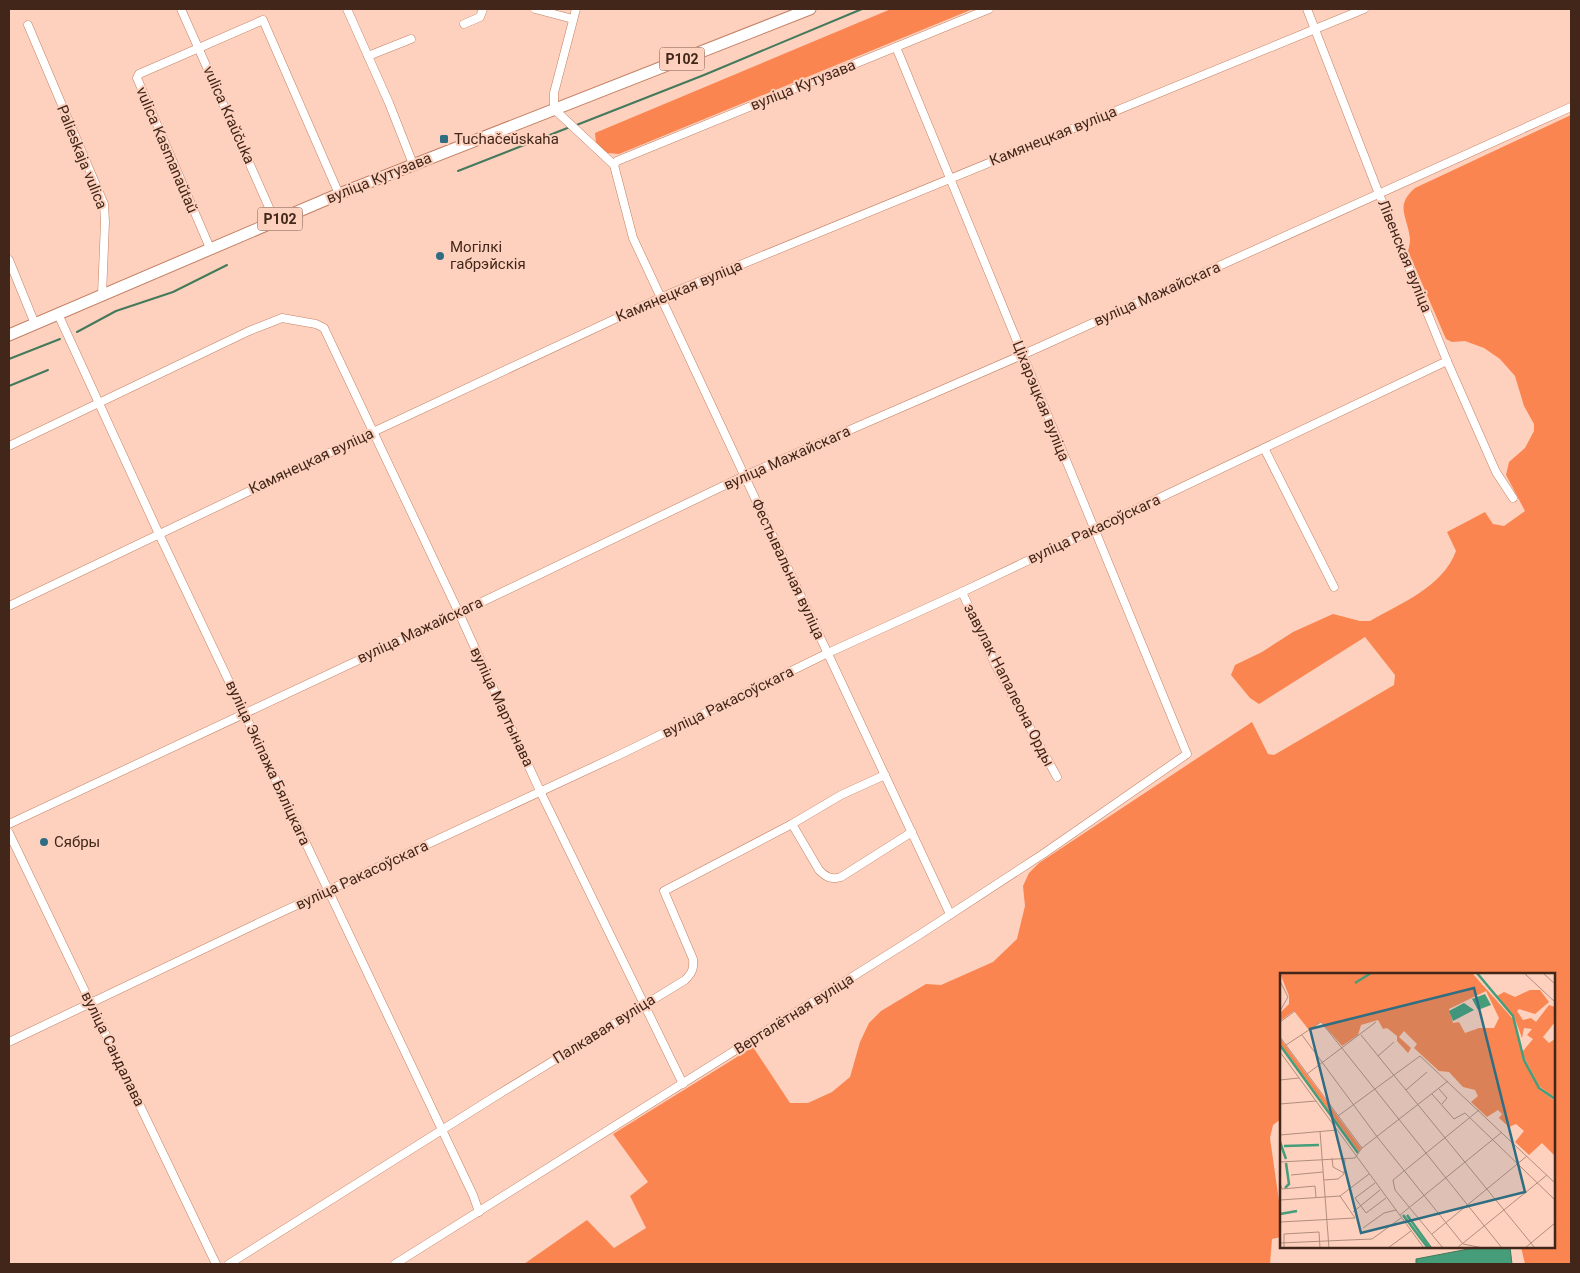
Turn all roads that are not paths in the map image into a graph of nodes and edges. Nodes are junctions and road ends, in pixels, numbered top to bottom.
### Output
1 (181, 9) edge
2 (347, 9) edge
3 (483, 9) edge
4 (535, 9) edge
5 (576, 9) edge
6 (810, 9) edge
7 (989, 9) edge
8 (1307, 9) edge
9 (1364, 9) edge
10 (792, 12) edge
11 (573, 19) junction
12 (464, 24) dead end
13 (28, 25) dead end
14 (1315, 29) junction
15 (411, 40) dead end
16 (896, 47) junction
17 (199, 48) junction
18 (368, 56) junction
19 (1571, 107) edge
20 (554, 109) junction
21 (616, 163) junction
22 (413, 164) junction
23 (950, 178) junction
24 (339, 194) junction
25 (1379, 194) junction
26 (276, 221) junction
27 (210, 248) junction
28 (9, 260) edge
29 (102, 295) junction
30 (662, 297) junction
31 (58, 314) junction
32 (35, 324) junction
33 (9, 335) edge
34 (1022, 355) junction
35 (1447, 361) junction
36 (98, 404) junction
37 (373, 432) junction
38 (9, 446) edge
39 (1264, 448) junction
40 (744, 476) junction
41 (1513, 498) dead end
42 (1094, 529) junction
43 (159, 534) junction
44 (1334, 587) dead end
45 (962, 592) junction
46 (9, 606) edge
47 (459, 612) junction
48 (828, 653) junction
49 (245, 713) junction
50 (1187, 754) joint
51 (885, 775) junction
52 (1057, 777) dead end
53 (540, 791) junction
54 (9, 824) edge
55 (792, 824) junction
56 (912, 832) junction
57 (9, 833) edge
58 (328, 890) junction
59 (950, 914) junction
60 (91, 1003) junction
61 (644, 1004) junction
62 (9, 1042) edge
63 (683, 1084) junction
64 (442, 1130) junction
65 (479, 1212) junction
66 (216, 1264) edge
67 (229, 1264) edge
68 (396, 1264) edge

1 - 17 street, vulica Kraŭčuka
2 - 18 street
3 - 12 street
4 - 11 street
5 - 11 street
6 - 10 main road, вуліца Кутузава / Р102
7 - 16 street, вуліца Кутузава
8 - 14 street, Лівенская вуліца
9 - 14 street, Камянецкая вуліца
10 - 20 main road, вуліца Кутузава / Р102
11 - 20 street
13 - 29 street, Palieskaja vulica
14 - 23 street, Камянецкая вуліца
14 - 25 street, Лівенская вуліца
15 - 18 street
16 - 21 street, вуліца Кутузава
16 - 23 street, Ціхарэцкая вуліца
17 - 24 street, vulica Kasmanaŭtaŭ
17 - 26 street, vulica Kraŭčuka
17 - 27 street, vulica Kasmanaŭtaŭ
18 - 22 street
19 - 25 street, вуліца Мажайскага
20 - 21 street
20 - 22 main road, вуліца Кутузава / Р102
21 - 30 street, Фестывальная вуліца
22 - 24 main road, вуліца Кутузава / Р102
23 - 30 street, Камянецкая вуліца
23 - 34 street, Ціхарэцкая вуліца
24 - 26 main road, вуліца Кутузава / Р102
25 - 34 street, вуліца Мажайскага
25 - 35 street, Лівенская вуліца
26 - 27 main road, вуліца Кутузава / Р102
27 - 29 main road, вуліца Кутузава / Р102
28 - 32 street
29 - 31 main road, вуліца Кутузава / Р102
30 - 37 street, Камянецкая вуліца
30 - 40 street, Фестывальная вуліца
31 - 32 main road, вуліца Кутузава / Р102
31 - 36 street, вуліца Экіпажа Бяліцкага
32 - 33 main road, вуліца Кутузава / Р102
34 - 40 street, вуліца Мажайскага
34 - 42 street, Ціхарэцкая вуліца
35 - 39 street, вуліца Ракасоўскага
35 - 41 street, Лівенская вуліца
36 - 37 street, вуліца Мартынава
36 - 38 street
36 - 43 street, вуліца Экіпажа Бяліцкага
37 - 43 street, Камянецкая вуліца
37 - 47 street, вуліца Мартынава
39 - 42 street, вуліца Ракасоўскага
39 - 44 street
40 - 47 street, вуліца Мажайскага
40 - 48 street, Фестывальная вуліца
42 - 45 street, вуліца Ракасоўскага
42 - 50 street, Ціхарэцкая вуліца
43 - 46 street, Камянецкая вуліца
43 - 49 street, вуліца Экіпажа Бяліцкага
45 - 48 street, вуліца Ракасоўскага
45 - 52 street, завулак Напалеона Орды
47 - 49 street, вуліца Мажайскага
47 - 53 street, вуліца Мартынава
48 - 51 street, Фестывальная вуліца
48 - 53 street, вуліца Ракасоўскага
49 - 54 street, вуліца Мажайскага
49 - 58 street, вуліца Экіпажа Бяліцкага
50 - 59 street, Верталётная вуліца
51 - 55 street, Палкавая вуліца
51 - 56 street, Фестывальная вуліца
53 - 58 street, вуліца Ракасоўскага
53 - 61 street, вуліца Мартынава
55 - 56 street
55 - 61 street, Палкавая вуліца
56 - 59 street, Фестывальная вуліца
57 - 60 street, вуліца Сандалава
58 - 60 street, вуліца Ракасоўскага
58 - 64 street, вуліца Экіпажа Бяліцкага
59 - 63 street, Верталётная вуліца
60 - 62 street, вуліца Ракасоўскага
60 - 66 street, вуліца Сандалава
61 - 63 street, вуліца Мартынава
61 - 64 street, Палкавая вуліца
63 - 65 street, Верталётная вуліца
64 - 65 street, вуліца Экіпажа Бяліцкага
64 - 67 street, Палкавая вуліца
65 - 68 street, Верталётная вуліца

